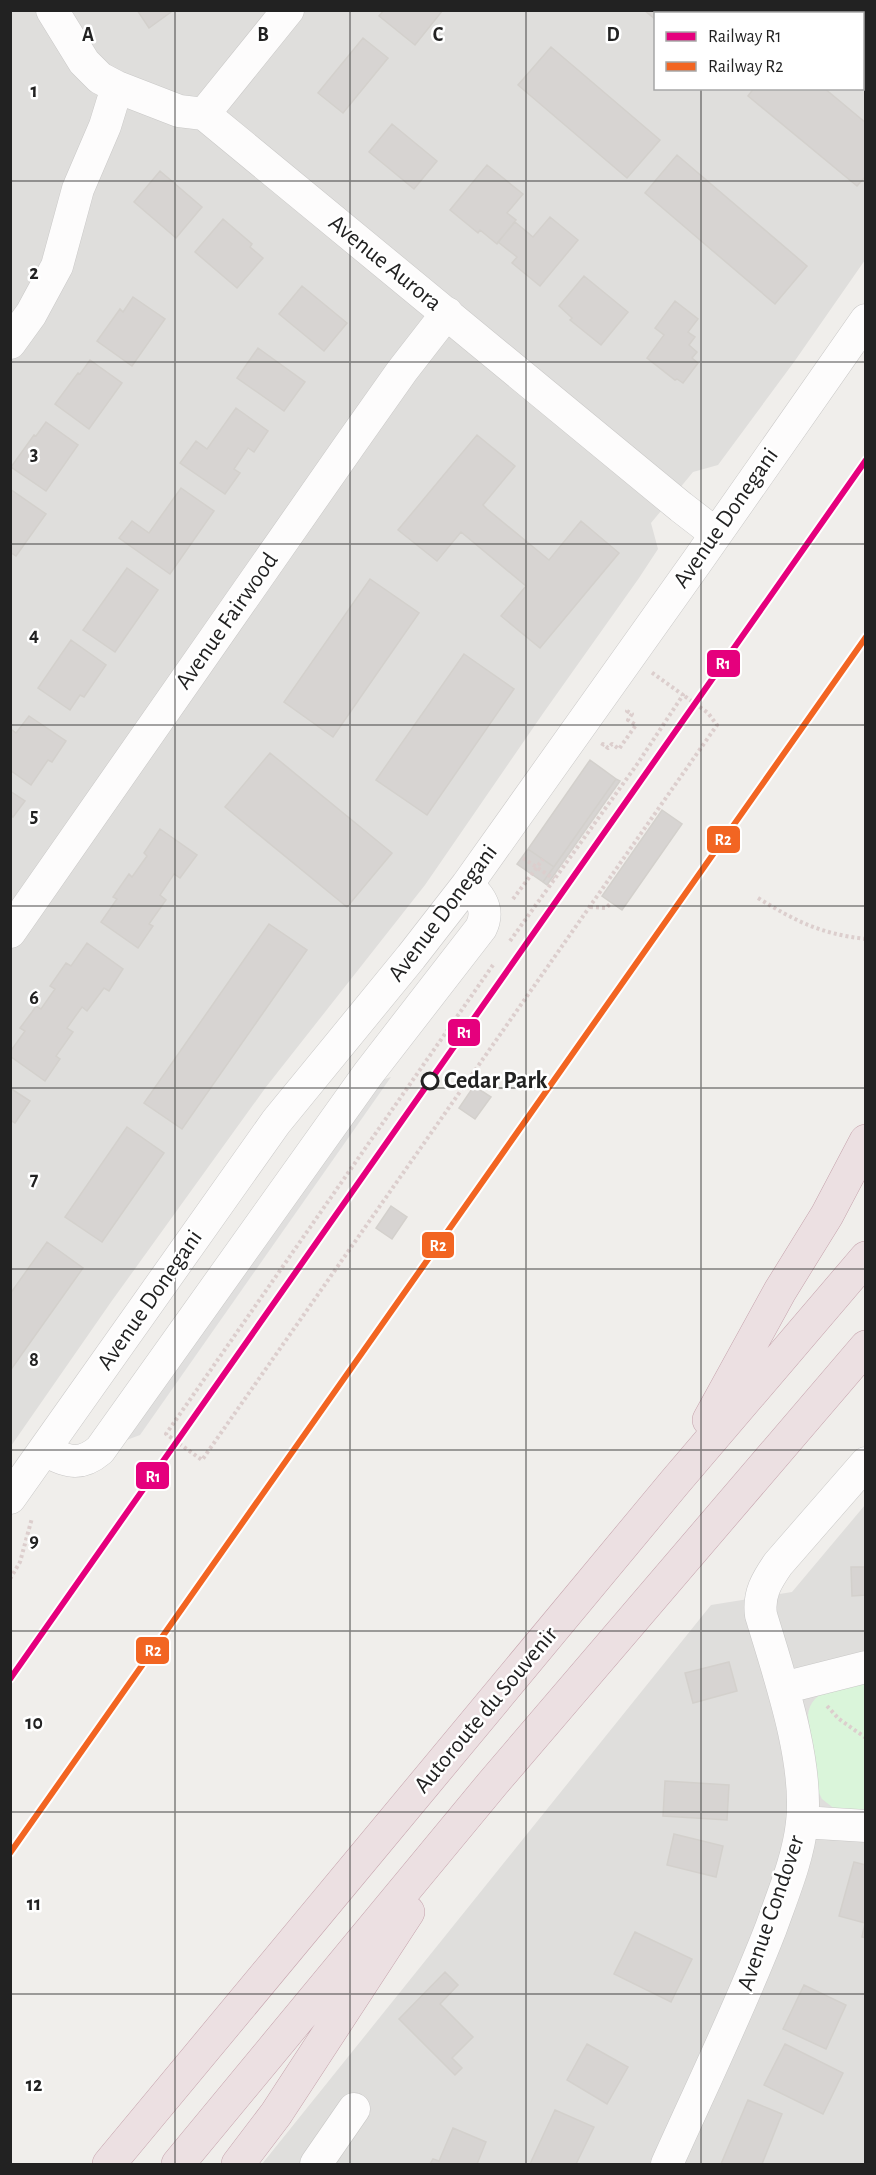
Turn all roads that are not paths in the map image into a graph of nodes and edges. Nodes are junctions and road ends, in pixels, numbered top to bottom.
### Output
1 (52, 10) edge
2 (288, 10) edge
3 (117, 87) junction
4 (204, 114) junction
5 (447, 313) junction
6 (866, 320) edge
7 (10, 344) edge
8 (716, 534) junction
9 (467, 885) junction
10 (10, 932) edge
11 (866, 1142) edge
12 (866, 1258) edge
13 (866, 1347) edge
14 (44, 1450) junction
15 (866, 1463) edge
16 (675, 1482) junction
17 (22, 1505) edge
18 (866, 1667) edge
19 (783, 1688) junction
20 (493, 1783) junction
21 (802, 1822) junction
22 (866, 1826) edge
23 (354, 2109) dead end
24 (109, 2164) edge
25 (178, 2164) edge
26 (238, 2164) edge
27 (316, 2164) edge
28 (667, 2164) edge

1 - 3 street
2 - 4 street
3 - 4 street
3 - 7 street
4 - 5 street, Avenue Aurora
5 - 8 street, Avenue Aurora
5 - 10 street, Avenue Fairwood
6 - 8 street, Avenue Donegani
8 - 9 street, Avenue Donegani
9 - 14 street, Avenue Donegani
9 - 14 street
11 - 16 highway
12 - 16 highway, Autoroute du Souvenir
13 - 20 highway
14 - 17 street, Avenue Donegani
15 - 19 street, Avenue Condover
16 - 24 highway, Autoroute du Souvenir
18 - 19 street
19 - 21 street, Avenue Condover
20 - 25 highway
20 - 26 highway
21 - 22 street
21 - 28 street, Avenue Condover
23 - 27 street

